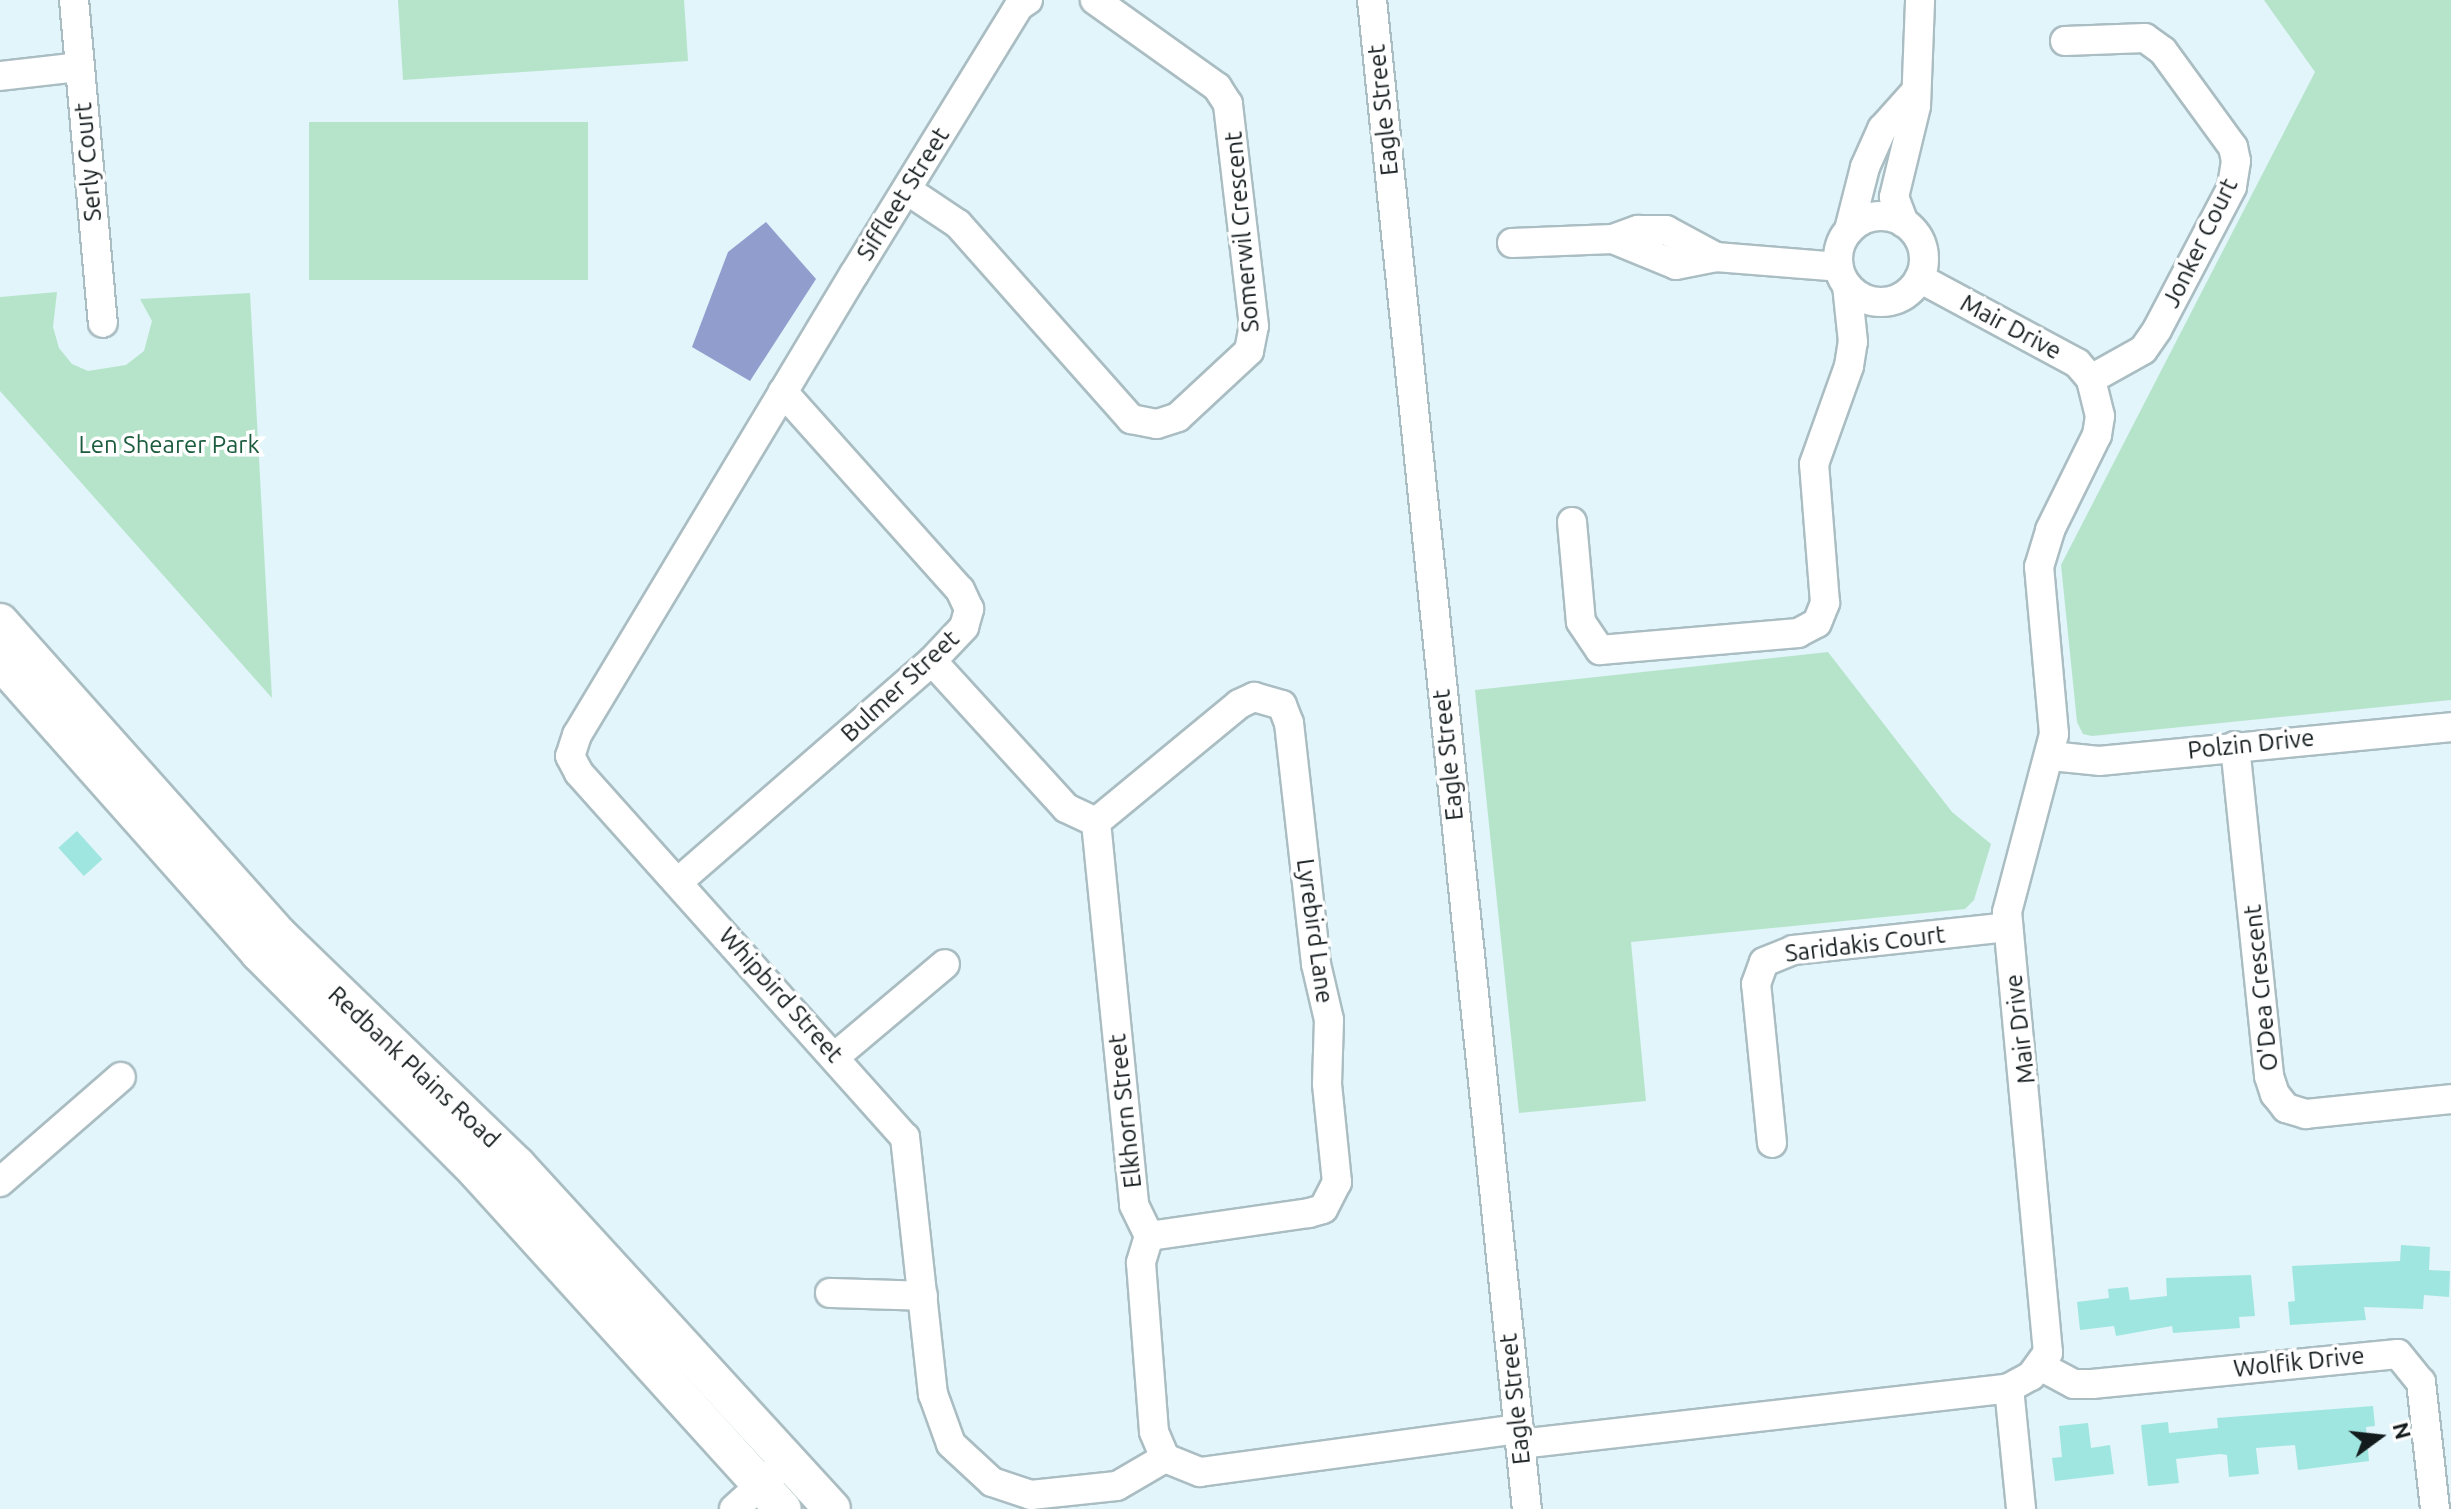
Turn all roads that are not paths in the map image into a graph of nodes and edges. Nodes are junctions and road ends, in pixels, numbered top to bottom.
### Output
1 (74, 0) edge
2 (1028, 0) edge
3 (1095, 0) edge
4 (1372, 0) edge
5 (1920, 0) edge
6 (2065, 41) dead end
7 (79, 67) junction
8 (0, 76) edge
9 (1916, 91) junction
10 (907, 190) junction
11 (1904, 223) junction
12 (1849, 230) junction
13 (1512, 243) dead end
14 (1843, 276) junction
15 (1919, 278) junction
16 (1891, 301) junction
17 (103, 323) dead end
18 (1853, 342) junction
19 (2091, 379) junction
20 (783, 392) junction
21 (1572, 522) dead end
22 (0, 622) edge
23 (0, 661) edge
24 (932, 661) junction
25 (2451, 727) edge
26 (2235, 746) junction
27 (2051, 756) junction
28 (1096, 822) junction
29 (678, 882) junction
30 (2008, 927) junction
31 (945, 964) dead end
32 (837, 1055) junction
33 (121, 1077) dead end
34 (2451, 1099) edge
35 (1772, 1143) dead end
36 (0, 1182) edge
37 (1149, 1236) junction
38 (830, 1293) dead end
39 (923, 1296) junction
40 (2040, 1366) junction
41 (2009, 1388) junction
42 (1519, 1437) junction
43 (1165, 1458) junction
44 (788, 1460) junction
45 (772, 1497) edge
46 (734, 1509) edge
47 (832, 1509) edge
48 (1527, 1509) edge
49 (2021, 1509) edge
50 (2435, 1509) edge

1 - 7 street, Serly Court
2 - 10 street, Siffleet Street
3 - 10 street, Somerwil Crescent
4 - 42 street, Eagle Street
5 - 9 street
6 - 19 street, Jonker Court
7 - 8 street
7 - 17 street, Serly Court
9 - 11 street
9 - 12 street
10 - 20 street, Siffleet Street
11 - 12 street
11 - 15 street
12 - 14 street
13 - 14 street
14 - 16 street
14 - 18 street
15 - 16 street
15 - 19 street, Mair Drive
16 - 18 street
18 - 21 street
19 - 27 street, Mair Drive
20 - 24 street, Bulmer Street
20 - 29 street, Whipbird Street
22 - 44 main road, Redbank Plains Road
23 - 45 main road, Redbank Plains Road
24 - 28 street
24 - 29 street, Bulmer Street
25 - 26 street, Polzin Drive
26 - 27 street, Polzin Drive
26 - 34 street, O'Dea Crescent
27 - 30 street, Mair Drive
28 - 37 street, Elkhorn Street
28 - 37 street, Lyrebird Lane
29 - 32 street, Whipbird Street
30 - 35 street, Saridakis Court
30 - 40 street, Mair Drive
31 - 32 street
32 - 39 street, Whipbird Street
33 - 36 street
37 - 43 street
38 - 39 street
39 - 43 street, Whipbird Street
40 - 41 street
40 - 50 street, Wolfik Drive
41 - 42 street
41 - 49 street
42 - 43 street
42 - 48 street, Eagle Street
44 - 45 street
44 - 47 main road, Redbank Plains Road
45 - 46 street

